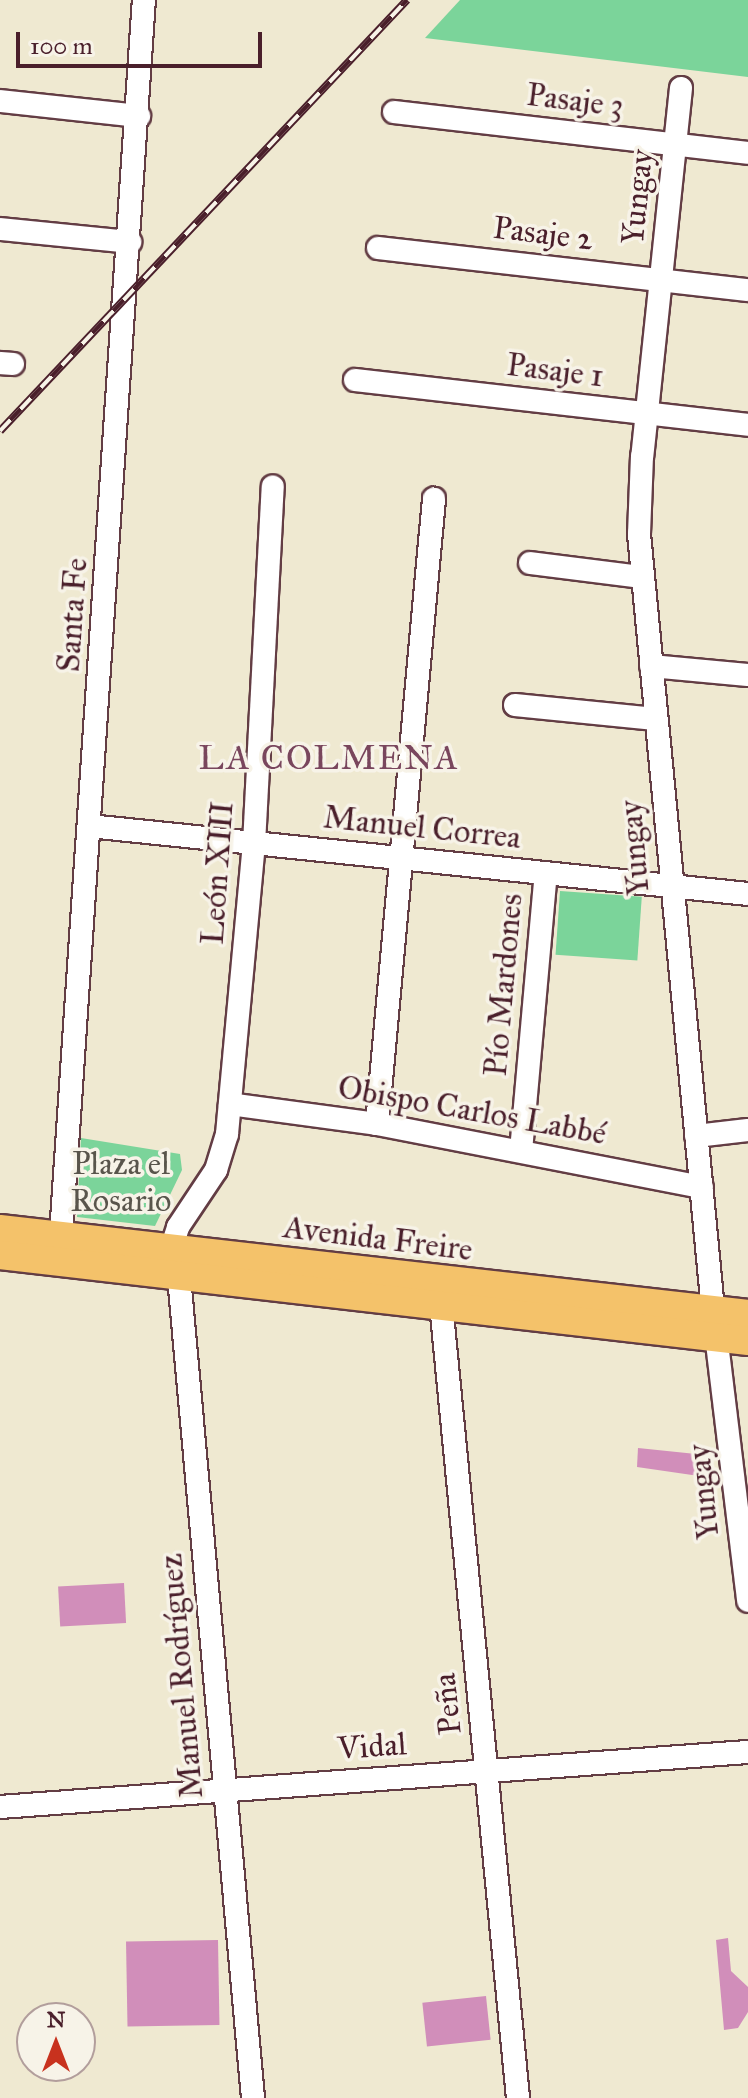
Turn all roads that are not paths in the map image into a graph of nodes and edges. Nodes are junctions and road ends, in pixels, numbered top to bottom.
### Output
1 (144, 0) edge
2 (681, 88) dead end
3 (0, 101) edge
4 (394, 112) dead end
5 (139, 116) junction
6 (675, 144) junction
7 (748, 153) edge
8 (0, 229) edge
9 (130, 242) junction
10 (378, 248) dead end
11 (661, 280) junction
12 (748, 290) edge
13 (355, 380) dead end
14 (647, 414) junction
15 (748, 425) edge
16 (273, 487) dead end
17 (434, 499) dead end
18 (530, 563) dead end
19 (641, 577) junction
20 (651, 666) junction
21 (748, 675) edge
22 (515, 705) dead end
23 (655, 719) junction
24 (89, 826) junction
25 (254, 844) junction
26 (401, 859) junction
27 (546, 873) junction
28 (671, 886) junction
29 (748, 894) edge
30 (230, 1104) junction
31 (377, 1124) junction
32 (748, 1130) edge
33 (696, 1136) junction
34 (521, 1151) junction
35 (702, 1187) junction
36 (0, 1229) edge
37 (61, 1235) junction
38 (12, 1257) edge
39 (174, 1261) junction
40 (441, 1304) junction
41 (713, 1310) junction
42 (748, 1314) edge
43 (720, 1338) junction
44 (748, 1341) edge
45 (748, 1601) edge
46 (748, 1752) edge
47 (486, 1771) junction
48 (225, 1790) junction
49 (0, 1807) edge
50 (253, 2098) edge
51 (518, 2098) edge

1 - 5 street, Santa Fe
2 - 6 street, Yungay
3 - 5 street
4 - 6 street, Pasaje 3
5 - 9 street, Santa Fe
6 - 7 street, Pasaje 3
6 - 11 street, Yungay
8 - 9 street
9 - 24 street, Santa Fe
10 - 11 street, Pasaje 2
11 - 12 street, Pasaje 2
11 - 14 street, Yungay
13 - 14 street, Pasaje 1
14 - 15 street, Pasaje 1
14 - 19 street, Yungay
16 - 25 street, León XIII
17 - 26 street
18 - 19 street
19 - 20 street, Yungay
20 - 21 street
20 - 23 street, Yungay
22 - 23 street
23 - 28 street, Yungay
24 - 25 street, Manuel Correa
24 - 37 street, Santa Fe
25 - 26 street, Manuel Correa
25 - 30 street, León XIII
26 - 27 street, Manuel Correa
26 - 31 street
27 - 28 street, Manuel Correa
27 - 34 street, Pío Mardones
28 - 29 street, Manuel Correa
28 - 33 street, Yungay
30 - 31 street, Obispo Carlos Labbé
30 - 39 street, León XIII
31 - 34 street, Obispo Carlos Labbé
32 - 33 street
33 - 35 street, Yungay
34 - 35 street, Obispo Carlos Labbé
35 - 41 street, Yungay
36 - 37 main road, Avenida Freire
37 - 38 main road
37 - 39 main road, Avenida Freire
38 - 39 main road, Avenida Freire
39 - 40 main road, Avenida Freire
39 - 41 main road, Avenida Freire
39 - 48 street, Manuel Rodríguez
40 - 43 main road, Avenida Freire
40 - 47 street, Peña
41 - 42 main road, Avenida Freire
41 - 43 street, Yungay
43 - 44 main road, Avenida Freire
43 - 45 street, Yungay
46 - 47 street, Vidal
47 - 48 street, Vidal
47 - 51 street, Peña
48 - 49 street, Vidal
48 - 50 street, Manuel Rodríguez

